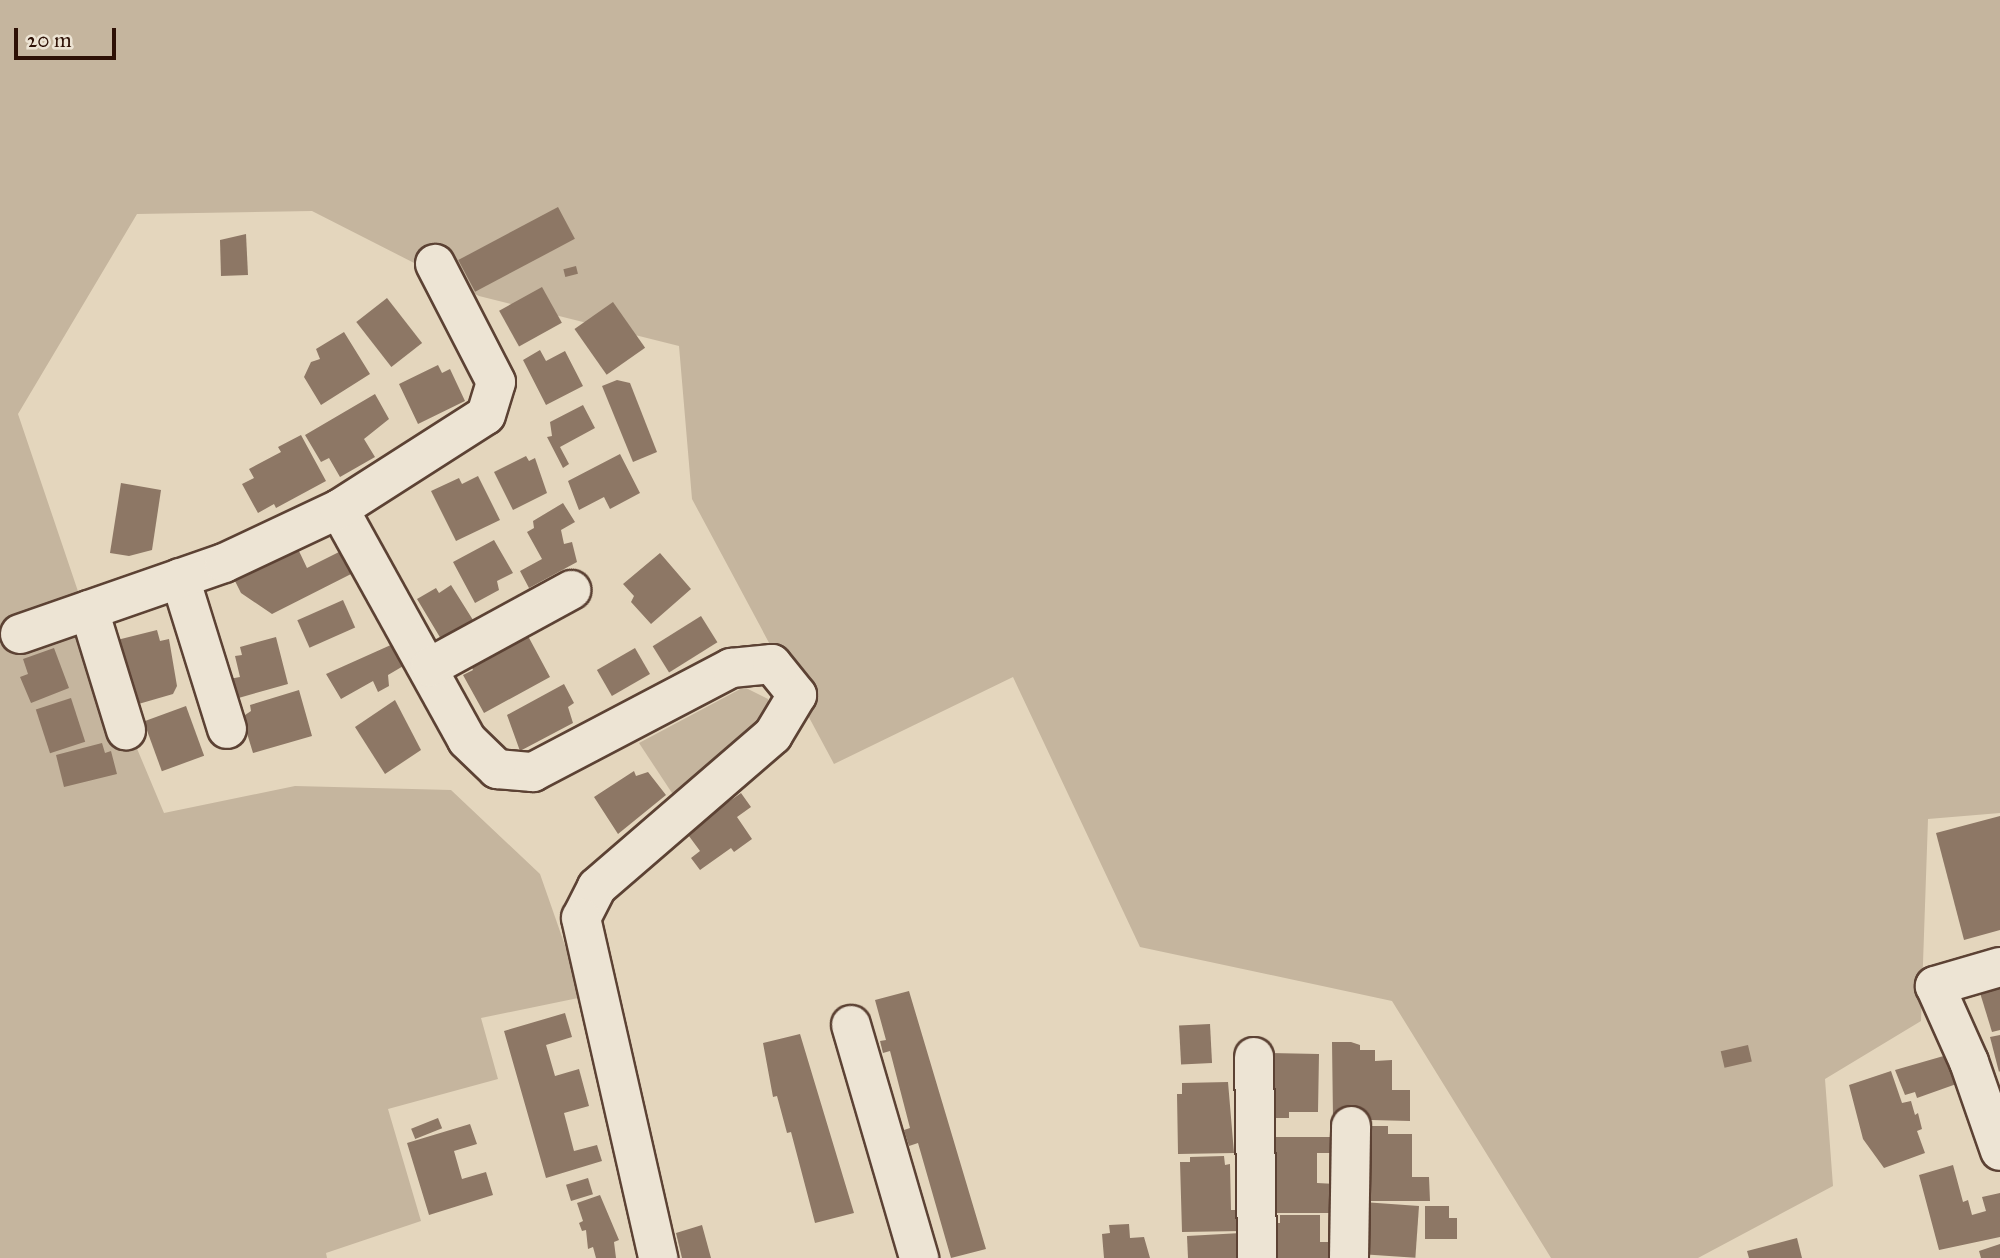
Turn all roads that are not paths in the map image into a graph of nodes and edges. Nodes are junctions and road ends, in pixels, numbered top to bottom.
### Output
1 (435, 264) dead end
2 (339, 509) junction
3 (180, 578) junction
4 (571, 590) dead end
5 (89, 610) junction
6 (20, 634) dead end
7 (430, 667) junction
8 (227, 729) dead end
9 (126, 730) dead end
10 (2000, 967) edge
11 (850, 1025) dead end
12 (1254, 1058) dead end
13 (1351, 1126) dead end
14 (2000, 1151) edge
15 (658, 1258) edge
16 (919, 1258) edge
17 (1257, 1258) edge
18 (1349, 1258) edge

1 - 2 street
2 - 3 street
2 - 7 street
3 - 5 street
3 - 8 street
4 - 7 street
5 - 6 street
5 - 9 street
7 - 15 street
10 - 14 street
11 - 16 street
12 - 17 street
13 - 18 street

